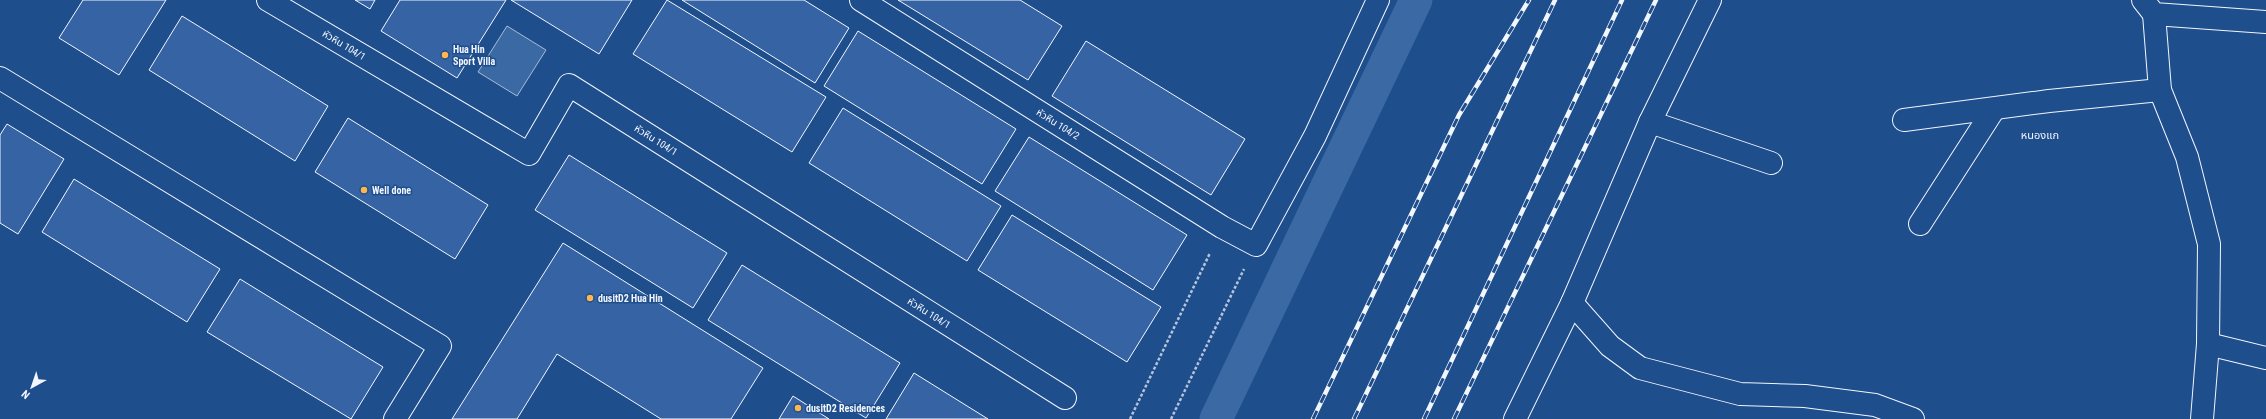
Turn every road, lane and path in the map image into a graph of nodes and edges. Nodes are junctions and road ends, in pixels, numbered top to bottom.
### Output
1 (268, 0) edge
2 (861, 0) edge
3 (1378, 0) edge
4 (1710, 0) edge
5 (2148, 7) edge
6 (2266, 22) edge
7 (0, 78) edge
8 (2160, 90) junction
9 (1994, 109) junction
10 (1904, 120) dead end
11 (1650, 122) junction
12 (1771, 163) dead end
13 (1920, 224) dead end
14 (1222, 227) junction
15 (1256, 245) junction
16 (1572, 303) junction
17 (2208, 344) junction
18 (2266, 358) edge
19 (1065, 398) dead end
20 (395, 419) edge
21 (1130, 419) edge
22 (1171, 419) edge
23 (1515, 419) edge
24 (1913, 419) edge
25 (2202, 419) edge

1 - 19 street, หัวหิน 104/1
2 - 14 street, หัวหิน 104/2
3 - 15 street
4 - 11 street
5 - 6 street
5 - 8 street
7 - 20 street
8 - 9 street
8 - 17 street
9 - 10 street
9 - 13 street
11 - 12 street
11 - 16 street
14 - 15 street, หัวหิน 104/2
14 - 21 path
15 - 22 path
16 - 23 street
16 - 24 street
17 - 18 street
17 - 25 street

